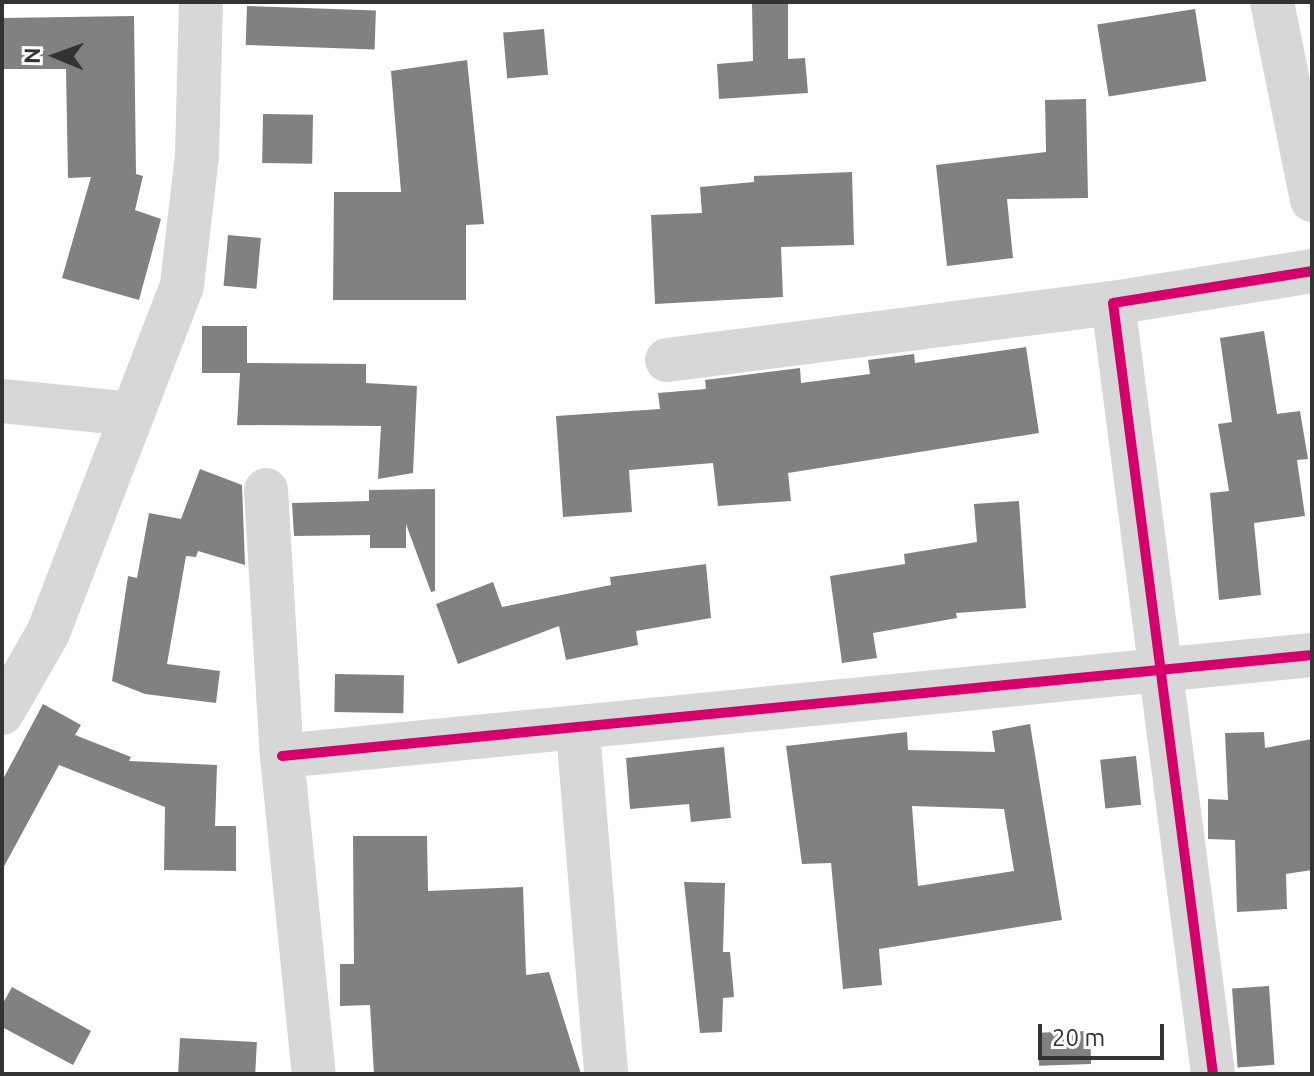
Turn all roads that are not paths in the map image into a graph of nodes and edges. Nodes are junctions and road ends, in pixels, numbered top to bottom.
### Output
1 (201, 2) edge
2 (1272, 2) edge
3 (1312, 200) edge
4 (1312, 271) edge
5 (1113, 303) junction
6 (667, 360) dead end
7 (2, 401) edge
8 (132, 414) junction
9 (266, 490) dead end
10 (1312, 655) edge
11 (1163, 671) junction
12 (2, 713) edge
13 (578, 731) junction
14 (282, 756) junction
15 (314, 1074) edge
16 (606, 1074) edge
17 (1213, 1074) edge

1 - 8 street
2 - 3 street
4 - 5 street
5 - 6 street
5 - 11 street
7 - 8 street
8 - 12 street
9 - 14 street
10 - 11 street
11 - 13 street
11 - 17 street
13 - 14 street
13 - 16 street
14 - 15 street

